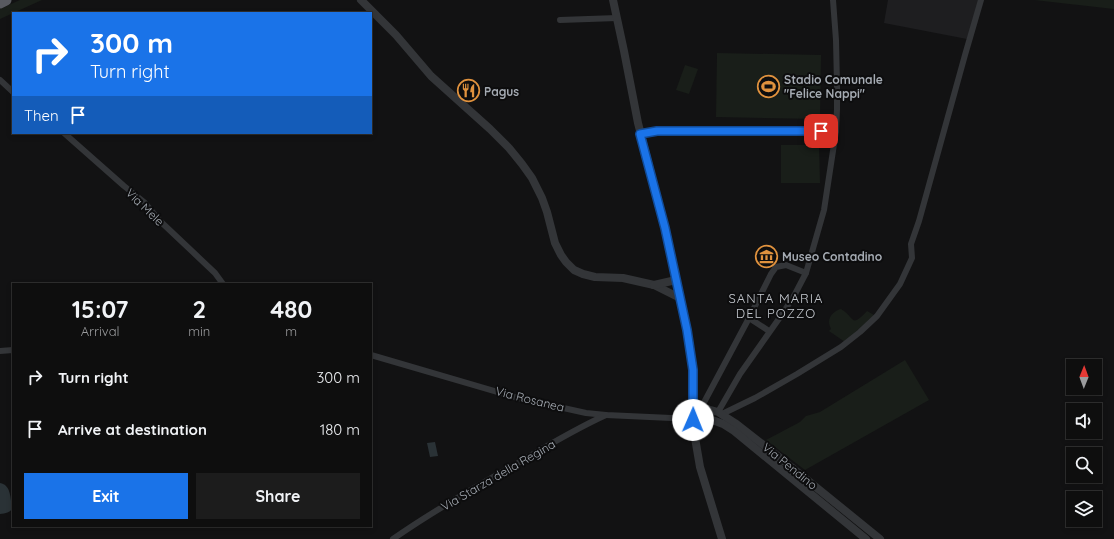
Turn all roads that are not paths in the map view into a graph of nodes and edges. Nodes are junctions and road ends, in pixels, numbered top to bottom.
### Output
1 (6, 0) edge
2 (361, 0) edge
3 (613, 0) edge
4 (833, 0) edge
5 (981, 0) edge
6 (0, 3) edge
7 (617, 18) junction
8 (560, 20) dead end
9 (0, 80) edge
10 (12, 91) edge
11 (836, 131) junction
12 (65, 134) edge
13 (640, 134) junction
14 (806, 273) junction
15 (676, 280) junction
16 (222, 283) edge
17 (654, 285) junction
18 (680, 298) junction
19 (749, 318) junction
20 (769, 331) junction
21 (0, 350) edge
22 (12, 350) edge
23 (372, 355) edge
24 (698, 409) junction
25 (720, 413) junction
26 (606, 415) junction
27 (693, 420) junction
28 (393, 539) edge
29 (722, 539) edge
30 (866, 539) edge
31 (880, 539) edge

1 - 6 highway
2 - 17 street
3 - 7 street
4 - 11 street
5 - 25 street
7 - 8 street
7 - 13 street
9 - 10 street
11 - 13 street
11 - 14 street
12 - 16 street, Via Mele
13 - 15 street
14 - 19 street
14 - 20 street
15 - 17 street
15 - 18 street
17 - 18 street
18 - 24 street
19 - 20 street
19 - 24 street
20 - 25 street
21 - 22 street
23 - 26 street, Via Rosanea
24 - 25 street, Via Pendino
24 - 27 street
25 - 31 street, Via Pendino
26 - 27 street, Via Rosanea
26 - 28 street, Via Starza della Regina
27 - 29 street
27 - 30 street, Via Pendino

